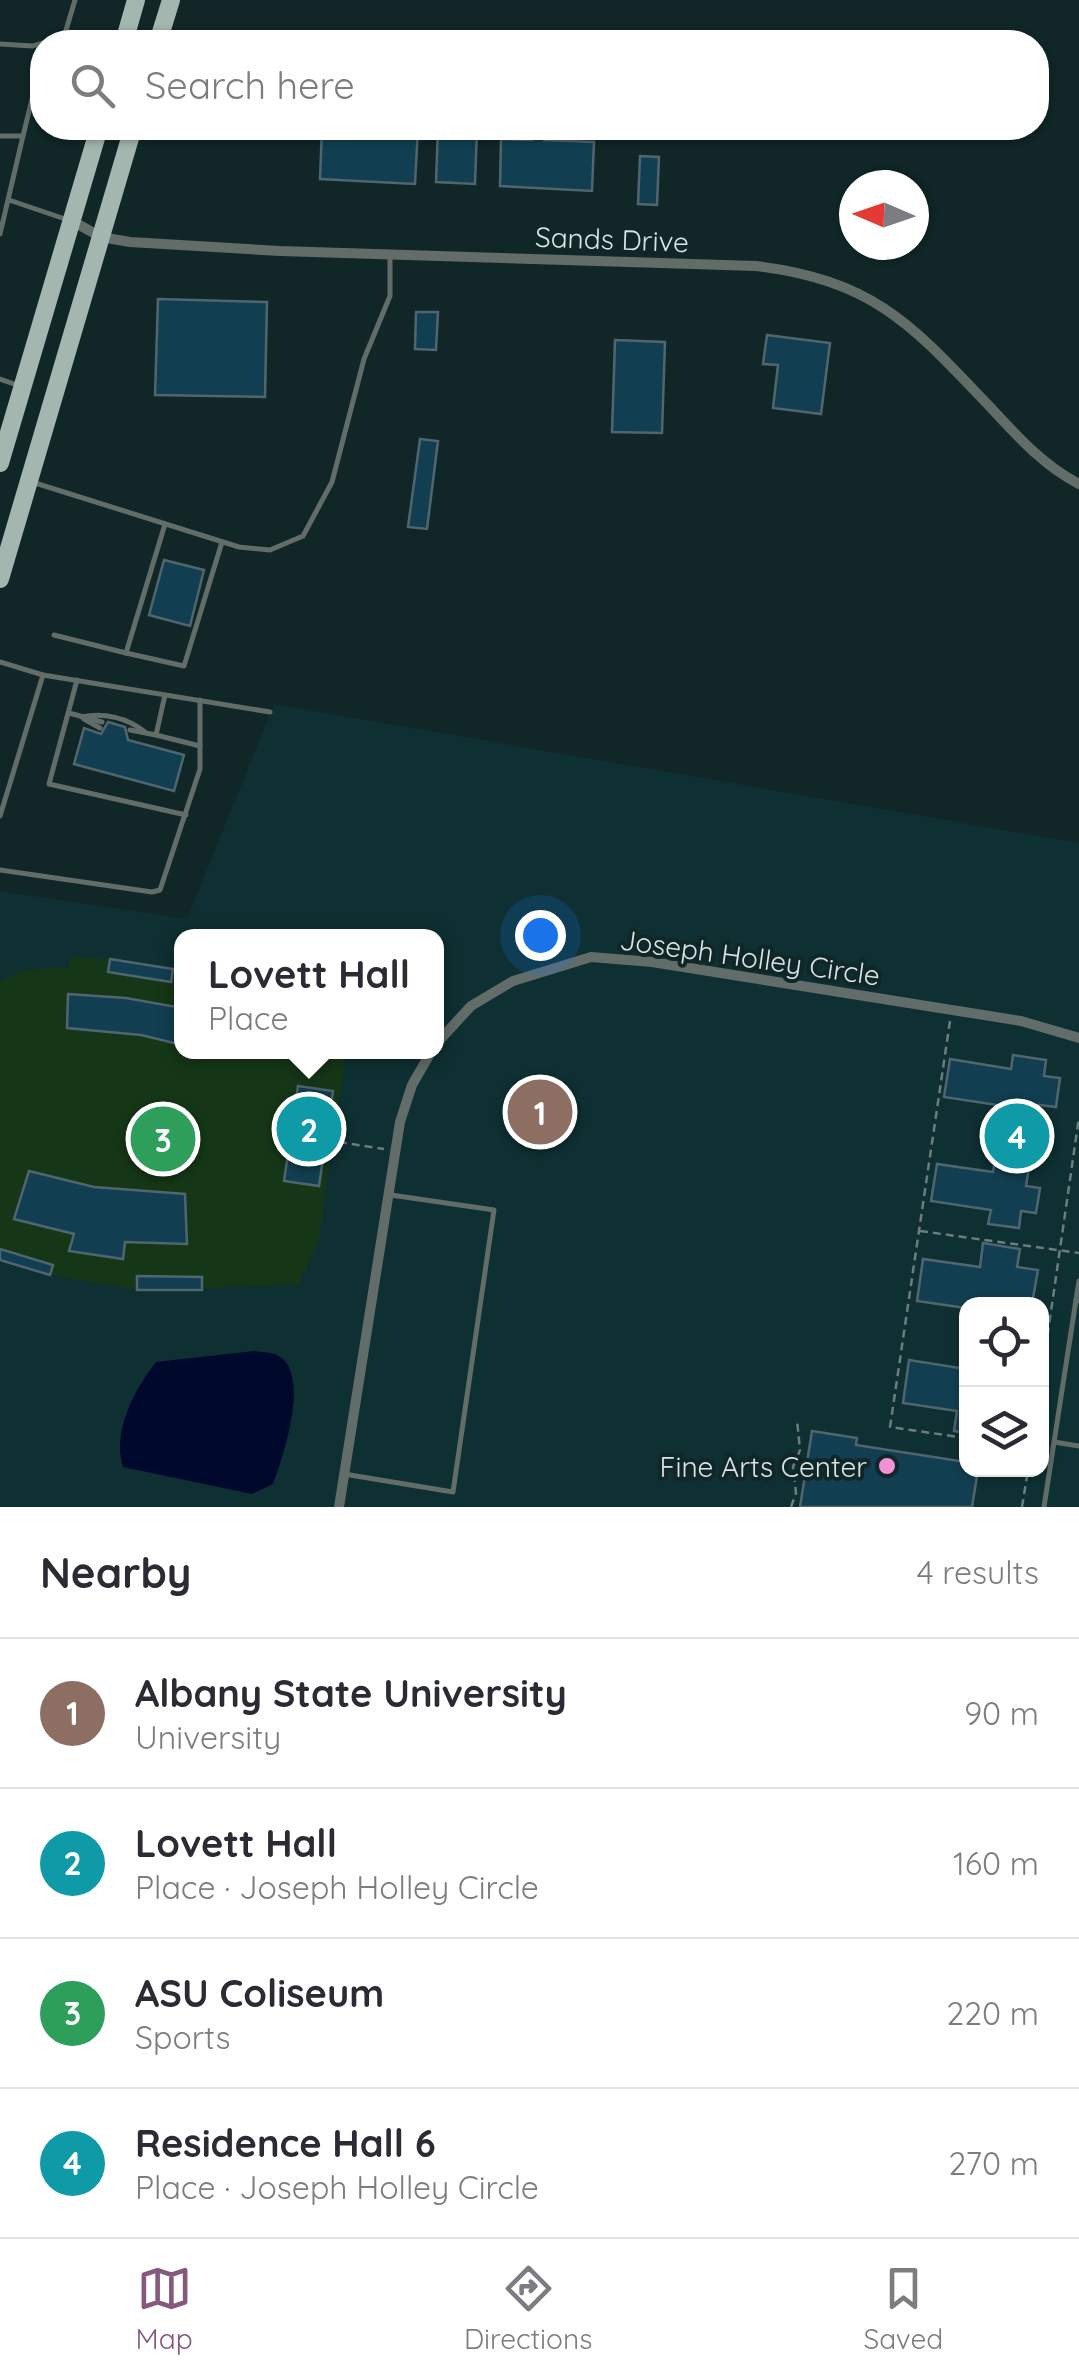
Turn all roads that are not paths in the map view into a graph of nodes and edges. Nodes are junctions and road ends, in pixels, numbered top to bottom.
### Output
1 (75, 0) edge
2 (136, 0) edge
3 (171, 0) edge
4 (66, 30) edge
5 (127, 30) edge
6 (162, 30) edge
7 (30, 43) edge
8 (0, 44) edge
9 (30, 107) edge
10 (0, 136) edge
11 (23, 136) junction
12 (96, 140) edge
13 (129, 140) edge
14 (9, 200) junction
15 (72, 221) junction
16 (0, 234) edge
17 (101, 237) junction
18 (390, 254) junction
19 (0, 379) edge
20 (23, 387) junction
21 (1, 453) edge
22 (30, 481) junction
23 (1079, 484) edge
24 (164, 524) junction
25 (222, 542) junction
26 (0, 579) edge
27 (54, 635) dead end
28 (126, 653) junction
29 (0, 662) edge
30 (43, 675) junction
31 (77, 680) junction
32 (165, 695) junction
33 (200, 700) junction
34 (270, 712) dead end
35 (68, 713) junction
36 (82, 717) junction
37 (101, 725) dead end
38 (130, 732) dead end
39 (145, 732) junction
40 (156, 735) junction
41 (200, 746) junction
42 (186, 815) junction
43 (0, 816) edge
44 (0, 870) edge
45 (444, 1035) edge
46 (1079, 1038) edge
47 (428, 1059) edge
48 (388, 1195) junction
49 (1079, 1280) edge
50 (1077, 1300) edge
51 (1054, 1442) junction
52 (1079, 1446) edge
53 (344, 1474) junction
54 (339, 1507) edge
55 (1044, 1507) edge

1 - 4 lane
2 - 5 main road
3 - 6 main road
7 - 8 lane
9 - 11 lane
10 - 11 lane
11 - 14 lane
12 - 15 main road
13 - 17 main road
14 - 15 lane
14 - 16 lane
15 - 17 street, Sands Drive
15 - 20 main road
17 - 18 street, Sands Drive
17 - 22 main road
18 - 23 street, Sands Drive
18 - 25 lane
19 - 20 lane
20 - 21 main road
22 - 24 lane
22 - 26 main road
24 - 25 lane
24 - 28 lane
25 - 28 lane
27 - 28 lane
29 - 30 lane
30 - 31 lane
30 - 43 lane
31 - 32 lane
31 - 35 lane
32 - 33 lane
32 - 40 lane
33 - 34 lane
33 - 41 lane
35 - 36 lane
35 - 42 lane
36 - 37 lane
36 - 39 lane
38 - 39 lane
39 - 40 lane
40 - 41 lane
41 - 42 lane
42 - 44 lane
45 - 46 street, Joseph Holley Circle
47 - 48 street
48 - 53 street
48 - 53 lane
49 - 50 lane
50 - 51 lane
51 - 52 lane
51 - 55 lane
53 - 54 street

